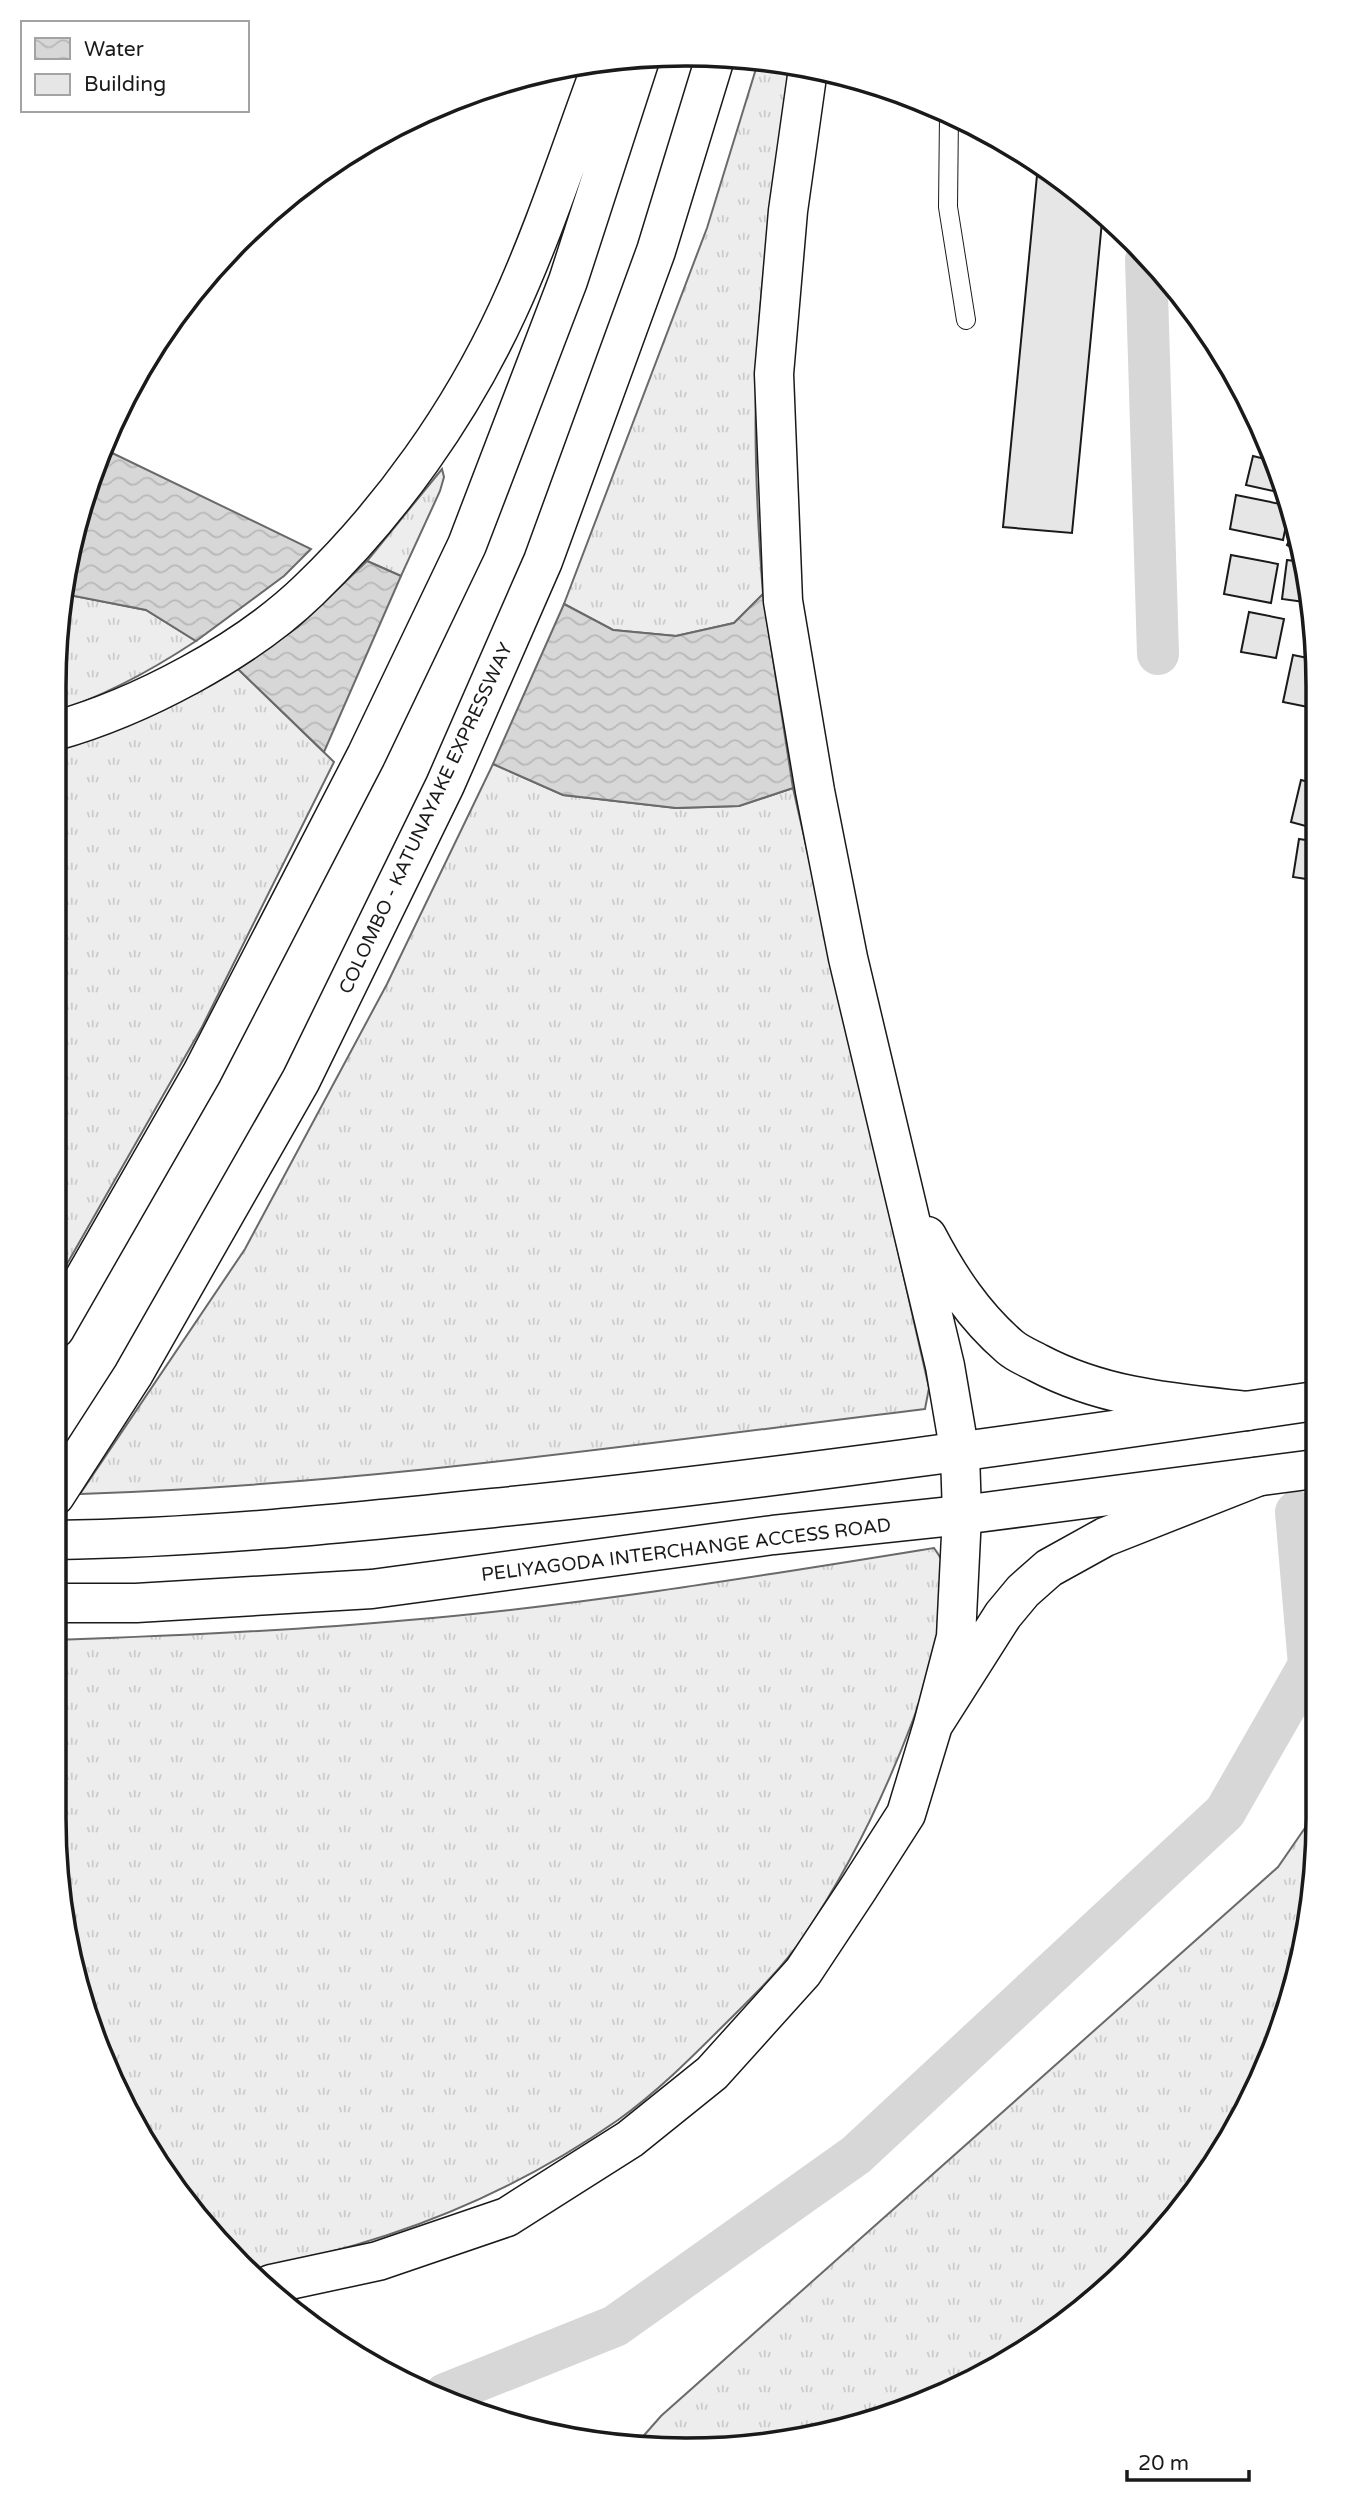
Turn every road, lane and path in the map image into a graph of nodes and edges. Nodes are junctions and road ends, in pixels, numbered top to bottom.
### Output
1 (712, 67) edge
2 (637, 69) edge
3 (599, 73) edge
4 (807, 78) edge
5 (949, 125) edge
6 (966, 320) dead end
7 (66, 727) edge
8 (892, 1150) junction
9 (66, 1310) edge
10 (1306, 1402) edge
11 (1247, 1411) junction
12 (960, 1454) junction
13 (1306, 1470) edge
14 (1257, 1476) junction
15 (66, 1479) edge
16 (962, 1515) junction
17 (66, 1540) edge
18 (66, 1603) edge
19 (933, 1725) junction
20 (276, 2283) edge

1 - 15 highway, COLOMBO - KATUNAYAKE EXPRESSWAY
2 - 9 highway
3 - 7 highway
4 - 8 highway
5 - 6 lane
8 - 11 highway
8 - 12 highway
10 - 11 highway
11 - 12 highway
12 - 16 highway
12 - 17 highway
13 - 14 highway, PELIYAGODA INTERCHANGE ACCESS ROAD
14 - 16 highway, PELIYAGODA INTERCHANGE ACCESS ROAD
14 - 19 highway
16 - 18 highway, PELIYAGODA INTERCHANGE ACCESS ROAD
16 - 19 highway
19 - 20 highway

